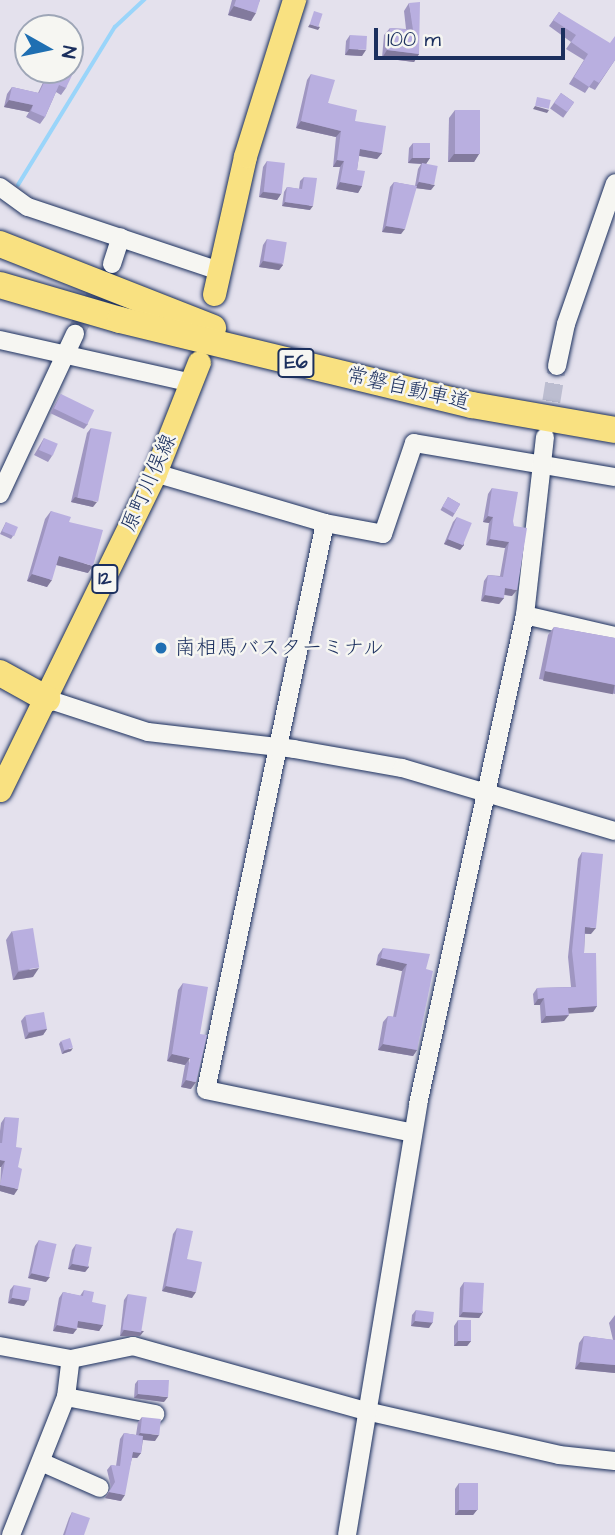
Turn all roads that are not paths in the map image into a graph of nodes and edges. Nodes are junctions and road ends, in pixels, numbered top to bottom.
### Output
1 (294, 0) edge
2 (615, 183) edge
3 (0, 187) edge
4 (121, 237) junction
5 (0, 244) edge
6 (112, 264) tunnel mouth
7 (219, 271) junction
8 (0, 285) edge
9 (214, 294) dead end
10 (0, 295) edge
11 (120, 320) junction
12 (75, 334) tunnel mouth
13 (0, 340) edge
14 (64, 354) junction
15 (557, 366) tunnel mouth
16 (195, 372) joint
17 (472, 405) junction
18 (615, 430) edge
19 (545, 437) tunnel mouth
20 (542, 464) junction
21 (155, 472) junction
22 (615, 477) edge
23 (0, 494) edge
24 (326, 523) junction
25 (526, 615) junction
26 (615, 636) edge
27 (0, 673) edge
28 (0, 685) edge
29 (47, 699) junction
30 (279, 747) junction
31 (485, 789) junction
32 (0, 790) edge
33 (615, 831) edge
34 (413, 1133) junction
35 (0, 1346) edge
36 (71, 1359) junction
37 (66, 1397) junction
38 (366, 1411) junction
39 (155, 1414) dead end
40 (615, 1461) edge
41 (41, 1462) junction
42 (100, 1489) dead end
43 (11, 1535) edge
44 (347, 1535) edge

1 - 7 main road
2 - 15 street
3 - 4 street
4 - 6 street
4 - 7 street
5 - 17 highway
7 - 9 main road
8 - 11 highway, 常磐自動車道 / E6
10 - 11 highway
11 - 17 highway, 常磐自動車道 / E6
12 - 14 street
13 - 14 street
14 - 16 street
14 - 23 street
16 - 21 main road, 原町川俣線 / 12
17 - 18 highway, 常磐自動車道 / E6
19 - 20 street
20 - 22 street
20 - 24 street
20 - 25 street
21 - 24 street
21 - 29 main road, 原町川俣線 / 12
24 - 30 street
25 - 26 street
25 - 31 street
27 - 29 highway
28 - 29 highway
29 - 30 street
29 - 32 main road, 原町川俣線 / 12
30 - 31 street
30 - 34 street
31 - 33 street
31 - 34 street
34 - 38 street
35 - 36 street
36 - 37 street
36 - 38 street
37 - 39 street
37 - 41 street
38 - 40 street
38 - 44 street
41 - 42 street
41 - 43 street

